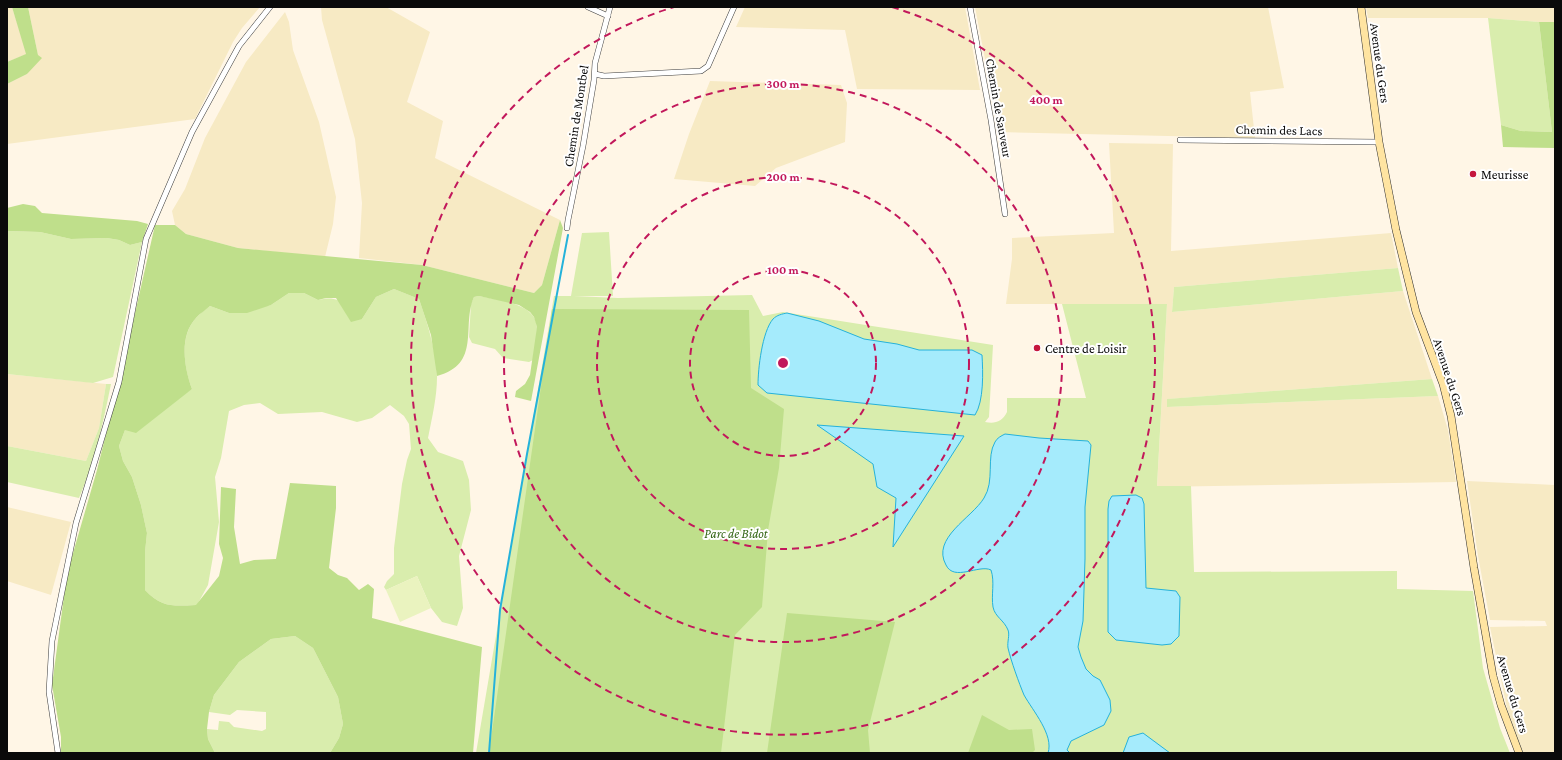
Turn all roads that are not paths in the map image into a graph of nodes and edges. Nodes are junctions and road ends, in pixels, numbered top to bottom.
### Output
1 (270, 7) edge
2 (588, 7) edge
3 (610, 7) edge
4 (734, 7) edge
5 (970, 7) edge
6 (1361, 7) edge
7 (608, 16) junction
8 (595, 74) junction
9 (1180, 140) dead end
10 (1379, 142) junction
11 (1005, 214) dead end
12 (568, 228) dead end
13 (58, 753) edge
14 (1519, 753) edge

1 - 13 street
2 - 7 street
3 - 7 street, Chemin de Montbel
4 - 8 street
5 - 11 street, Chemin de Sauveur
6 - 10 main road, Avenue du Gers
7 - 8 street, Chemin de Montbel
8 - 12 street, Chemin de Montbel
9 - 10 street, Chemin des Lacs
10 - 14 main road, Avenue du Gers

